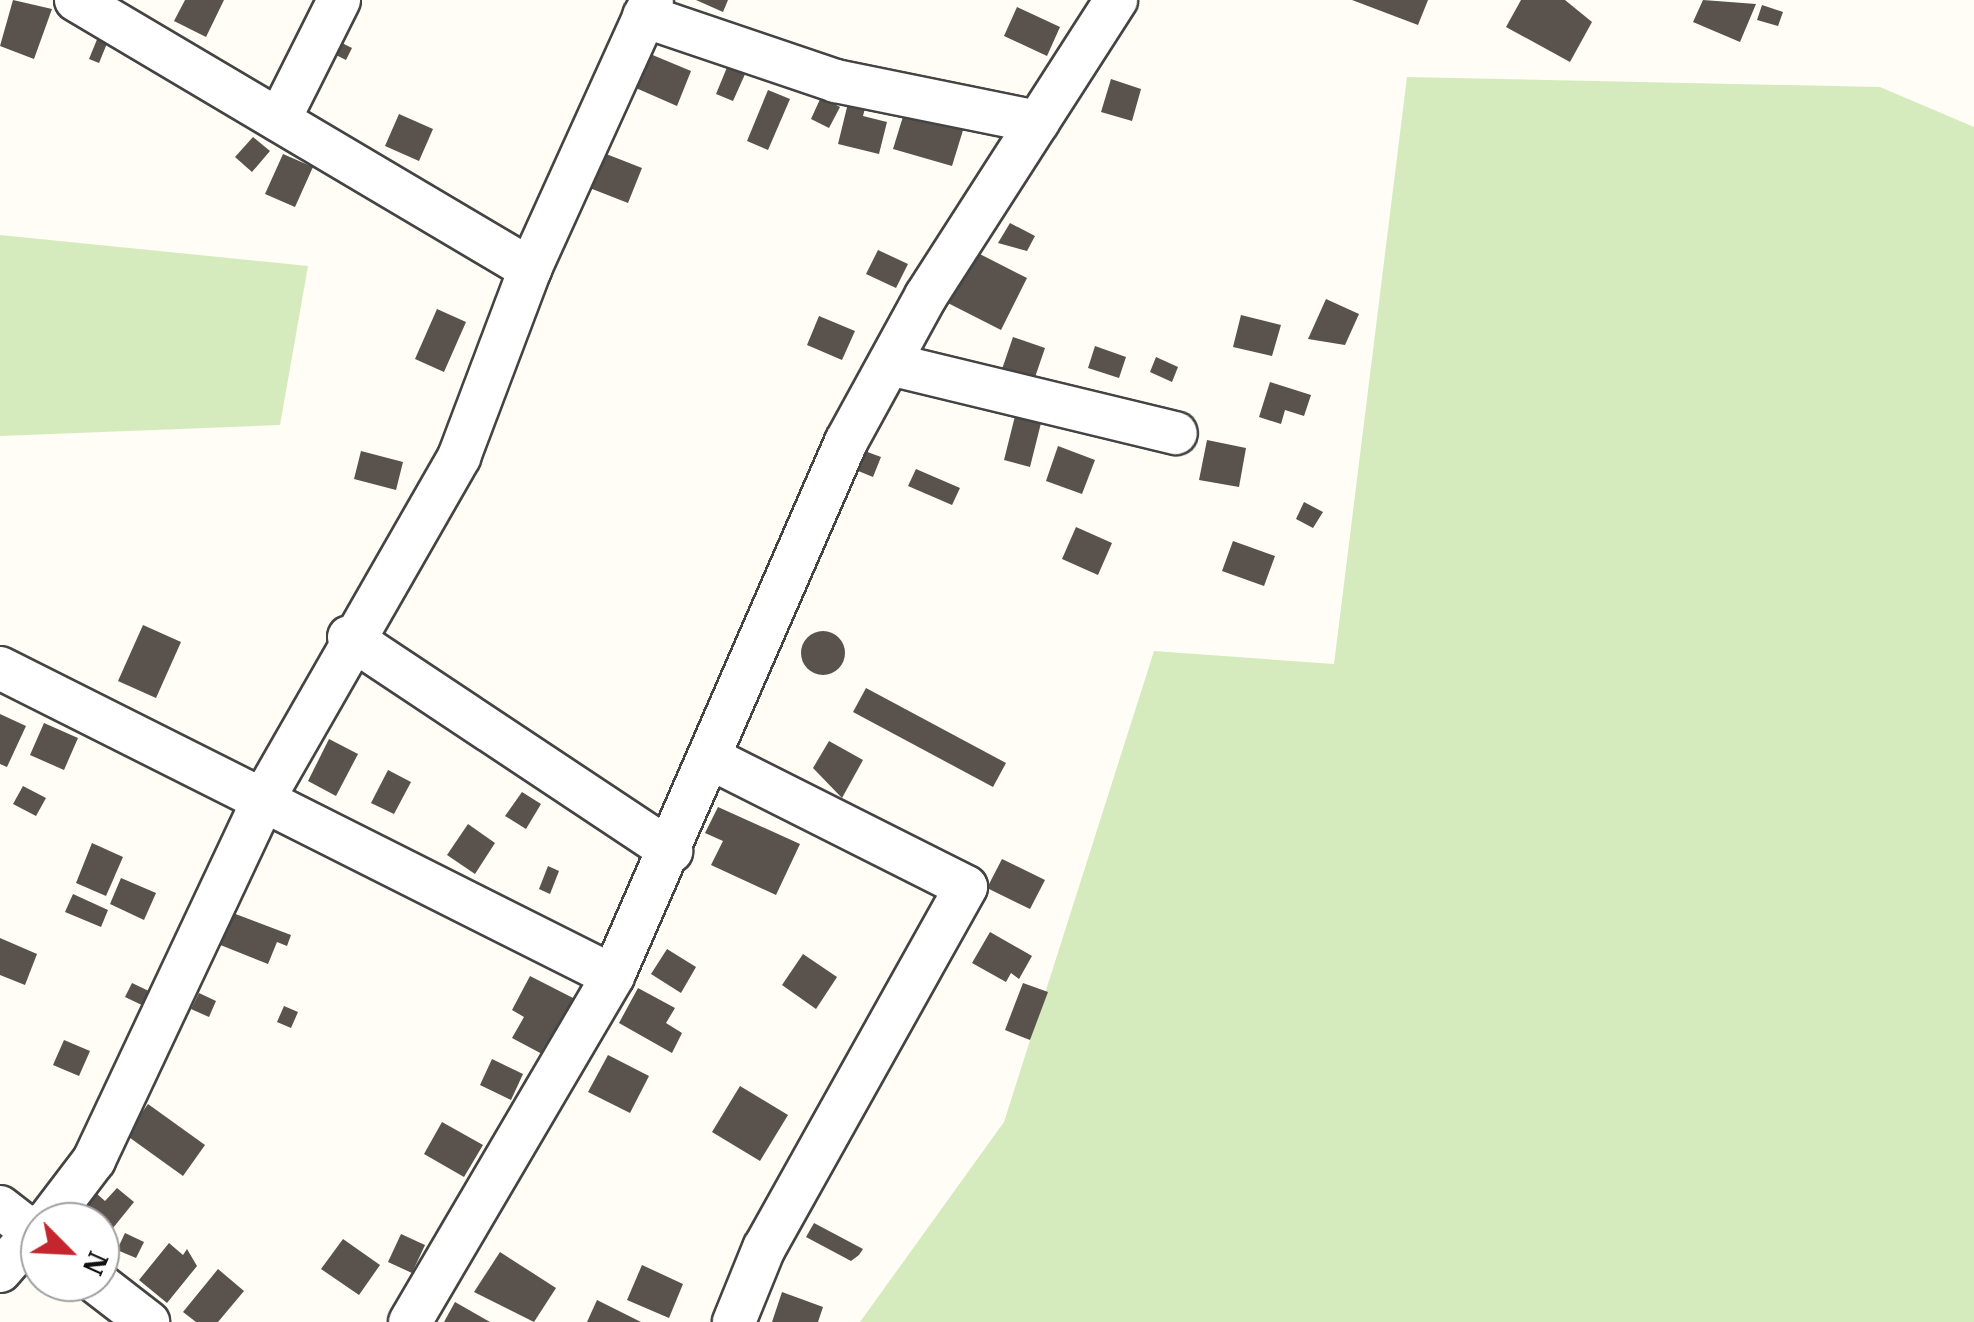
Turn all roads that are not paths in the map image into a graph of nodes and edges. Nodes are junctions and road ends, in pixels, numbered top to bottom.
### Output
1 (76, 0) edge
2 (339, 0) edge
3 (1116, 0) edge
4 (648, 8) edge
5 (278, 120) junction
6 (1038, 122) junction
7 (530, 269) junction
8 (890, 364) junction
9 (1176, 433) dead end
10 (349, 638) junction
11 (0, 668) edge
12 (714, 760) junction
13 (265, 796) junction
14 (671, 852) junction
15 (612, 976) junction
16 (48, 1202) edge
17 (20, 1241) edge
18 (0, 1271) edge
19 (120, 1300) edge
20 (148, 1322) edge
21 (410, 1322) edge
22 (734, 1322) edge

1 - 5 street
2 - 5 street
3 - 6 street
4 - 6 street
4 - 7 street
5 - 7 street
6 - 8 street
7 - 10 street
8 - 9 street
8 - 12 street
10 - 13 street
10 - 14 street
11 - 13 street
12 - 14 street
12 - 22 street
13 - 15 street
13 - 16 street
14 - 15 street
15 - 21 street
17 - 18 street
19 - 20 street

